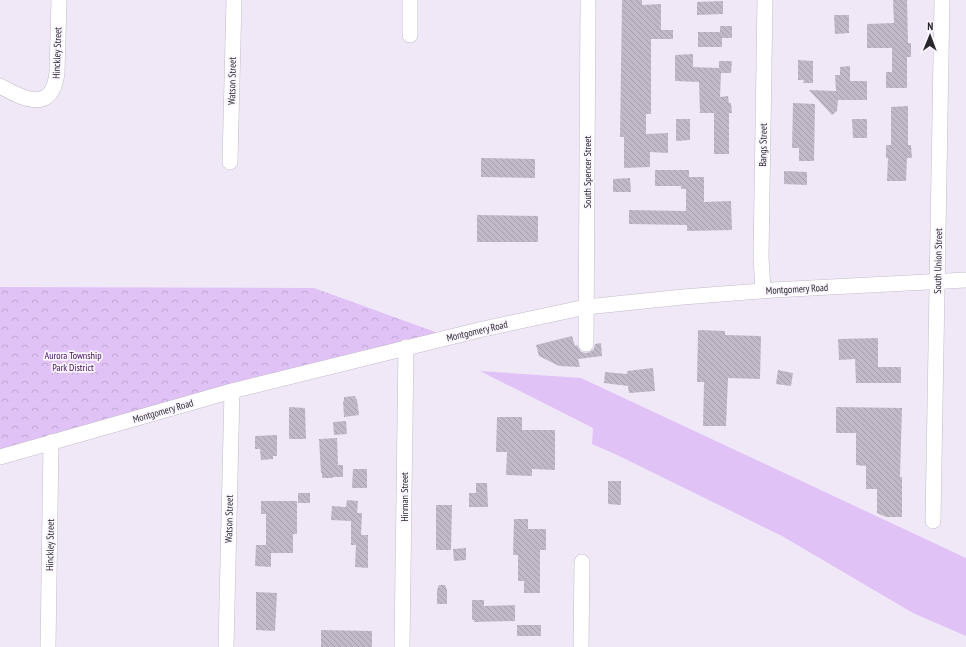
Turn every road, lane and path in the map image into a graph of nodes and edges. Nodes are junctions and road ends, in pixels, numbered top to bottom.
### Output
1 (59, 0) edge
2 (234, 0) edge
3 (410, 0) edge
4 (588, 0) edge
5 (765, 0) edge
6 (942, 0) edge
7 (410, 35) dead end
8 (0, 86) edge
9 (230, 162) dead end
10 (966, 280) edge
11 (938, 282) junction
12 (763, 290) junction
13 (586, 307) junction
14 (586, 344) dead end
15 (406, 347) junction
16 (232, 391) junction
17 (51, 442) junction
18 (0, 456) edge
19 (933, 521) dead end
20 (582, 562) dead end
21 (48, 647) edge
22 (226, 647) edge
23 (402, 647) edge
24 (580, 647) edge

1 - 8 street, Hinckley Street
2 - 9 street, Watson Street
3 - 7 street
4 - 13 street, South Spencer Street
5 - 12 street, Bangs Street
6 - 11 street, South Union Street
10 - 11 street, Montgomery Road
11 - 12 street, Montgomery Road
11 - 19 street, South Union Street
12 - 13 street, Montgomery Road
13 - 14 street, South Spencer Street
13 - 15 street, Montgomery Road
15 - 16 street, Montgomery Road
15 - 23 street, Hinman Street
16 - 17 street, Montgomery Road
16 - 22 street, Watson Street
17 - 18 street, Montgomery Road
17 - 21 street, Hinckley Street
20 - 24 street

